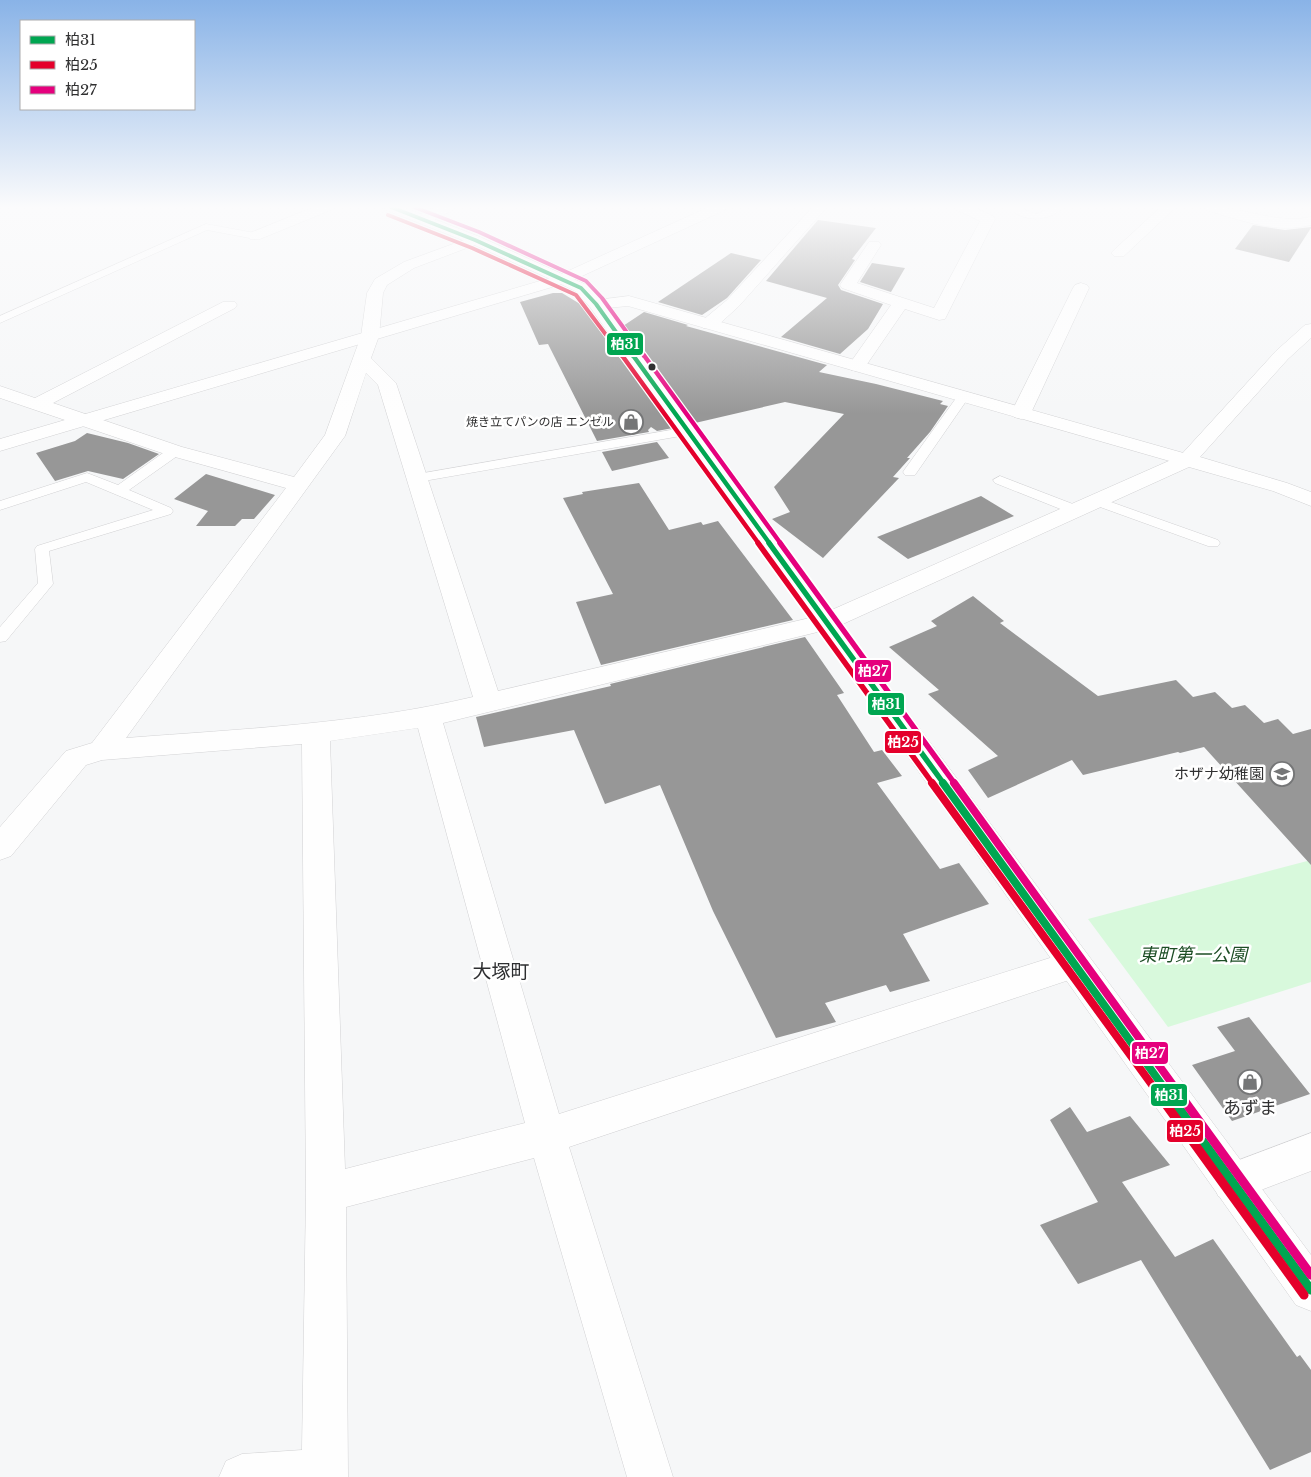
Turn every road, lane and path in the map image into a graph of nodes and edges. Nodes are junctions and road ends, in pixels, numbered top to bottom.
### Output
1 (98, 276) edge
2 (391, 276) edge
3 (556, 276) edge
4 (570, 276) edge
5 (758, 276) edge
6 (854, 276) edge
7 (959, 276) edge
8 (563, 279) junction
9 (1082, 288) dead end
10 (901, 302) junction
11 (596, 304) junction
12 (229, 305) dead end
13 (0, 320) edge
14 (709, 324) junction
15 (1311, 328) edge
16 (370, 336) junction
17 (362, 360) junction
18 (857, 366) junction
19 (0, 392) edge
20 (963, 397) junction
21 (37, 404) junction
22 (1021, 413) junction
23 (84, 420) junction
24 (688, 431) junction
25 (0, 445) edge
26 (175, 451) junction
27 (1187, 460) junction
28 (910, 472) dead end
29 (418, 478) junction
30 (1000, 480) dead end
31 (300, 485) junction
32 (1280, 486) junction
33 (1311, 488) edge
34 (119, 491) junction
35 (1094, 500) junction
36 (1311, 500) edge
37 (0, 506) edge
38 (1073, 509) junction
39 (1213, 543) dead end
40 (825, 622) junction
41 (0, 637) edge
42 (488, 702) junction
43 (428, 717) junction
44 (316, 733) junction
45 (102, 750) junction
46 (0, 848) edge
47 (1075, 964) junction
48 (547, 1136) junction
49 (1311, 1152) edge
50 (1232, 1182) junction
51 (326, 1193) junction
52 (1311, 1290) edge
53 (325, 1474) edge
54 (242, 1477) edge
55 (650, 1477) edge

1 - 13 lane
2 - 16 street
3 - 8 street
4 - 8 street
5 - 14 street
6 - 10 street
7 - 10 street
8 - 11 street
8 - 16 street
9 - 22 street
10 - 18 street
11 - 14 street
11 - 24 street
12 - 21 street
14 - 18 street
15 - 27 street
16 - 17 street
16 - 23 street
17 - 29 street
17 - 31 street
18 - 20 street
19 - 21 street
20 - 22 street
20 - 28 lane
21 - 23 street
22 - 27 street
23 - 25 street
23 - 26 street
24 - 29 lane
24 - 40 street
26 - 31 street
26 - 34 lane
27 - 32 street
27 - 35 street
29 - 42 street
30 - 38 lane
31 - 45 street
32 - 33 street
32 - 36 street
34 - 37 lane
34 - 41 lane
35 - 38 street
35 - 39 lane
38 - 40 street
40 - 42 street
40 - 47 street
42 - 43 street
43 - 44 street
43 - 48 street
44 - 45 street
44 - 51 street
45 - 46 street
47 - 48 street
47 - 50 street
48 - 51 street
48 - 55 street
49 - 50 street
50 - 52 street
51 - 53 street
53 - 54 street

